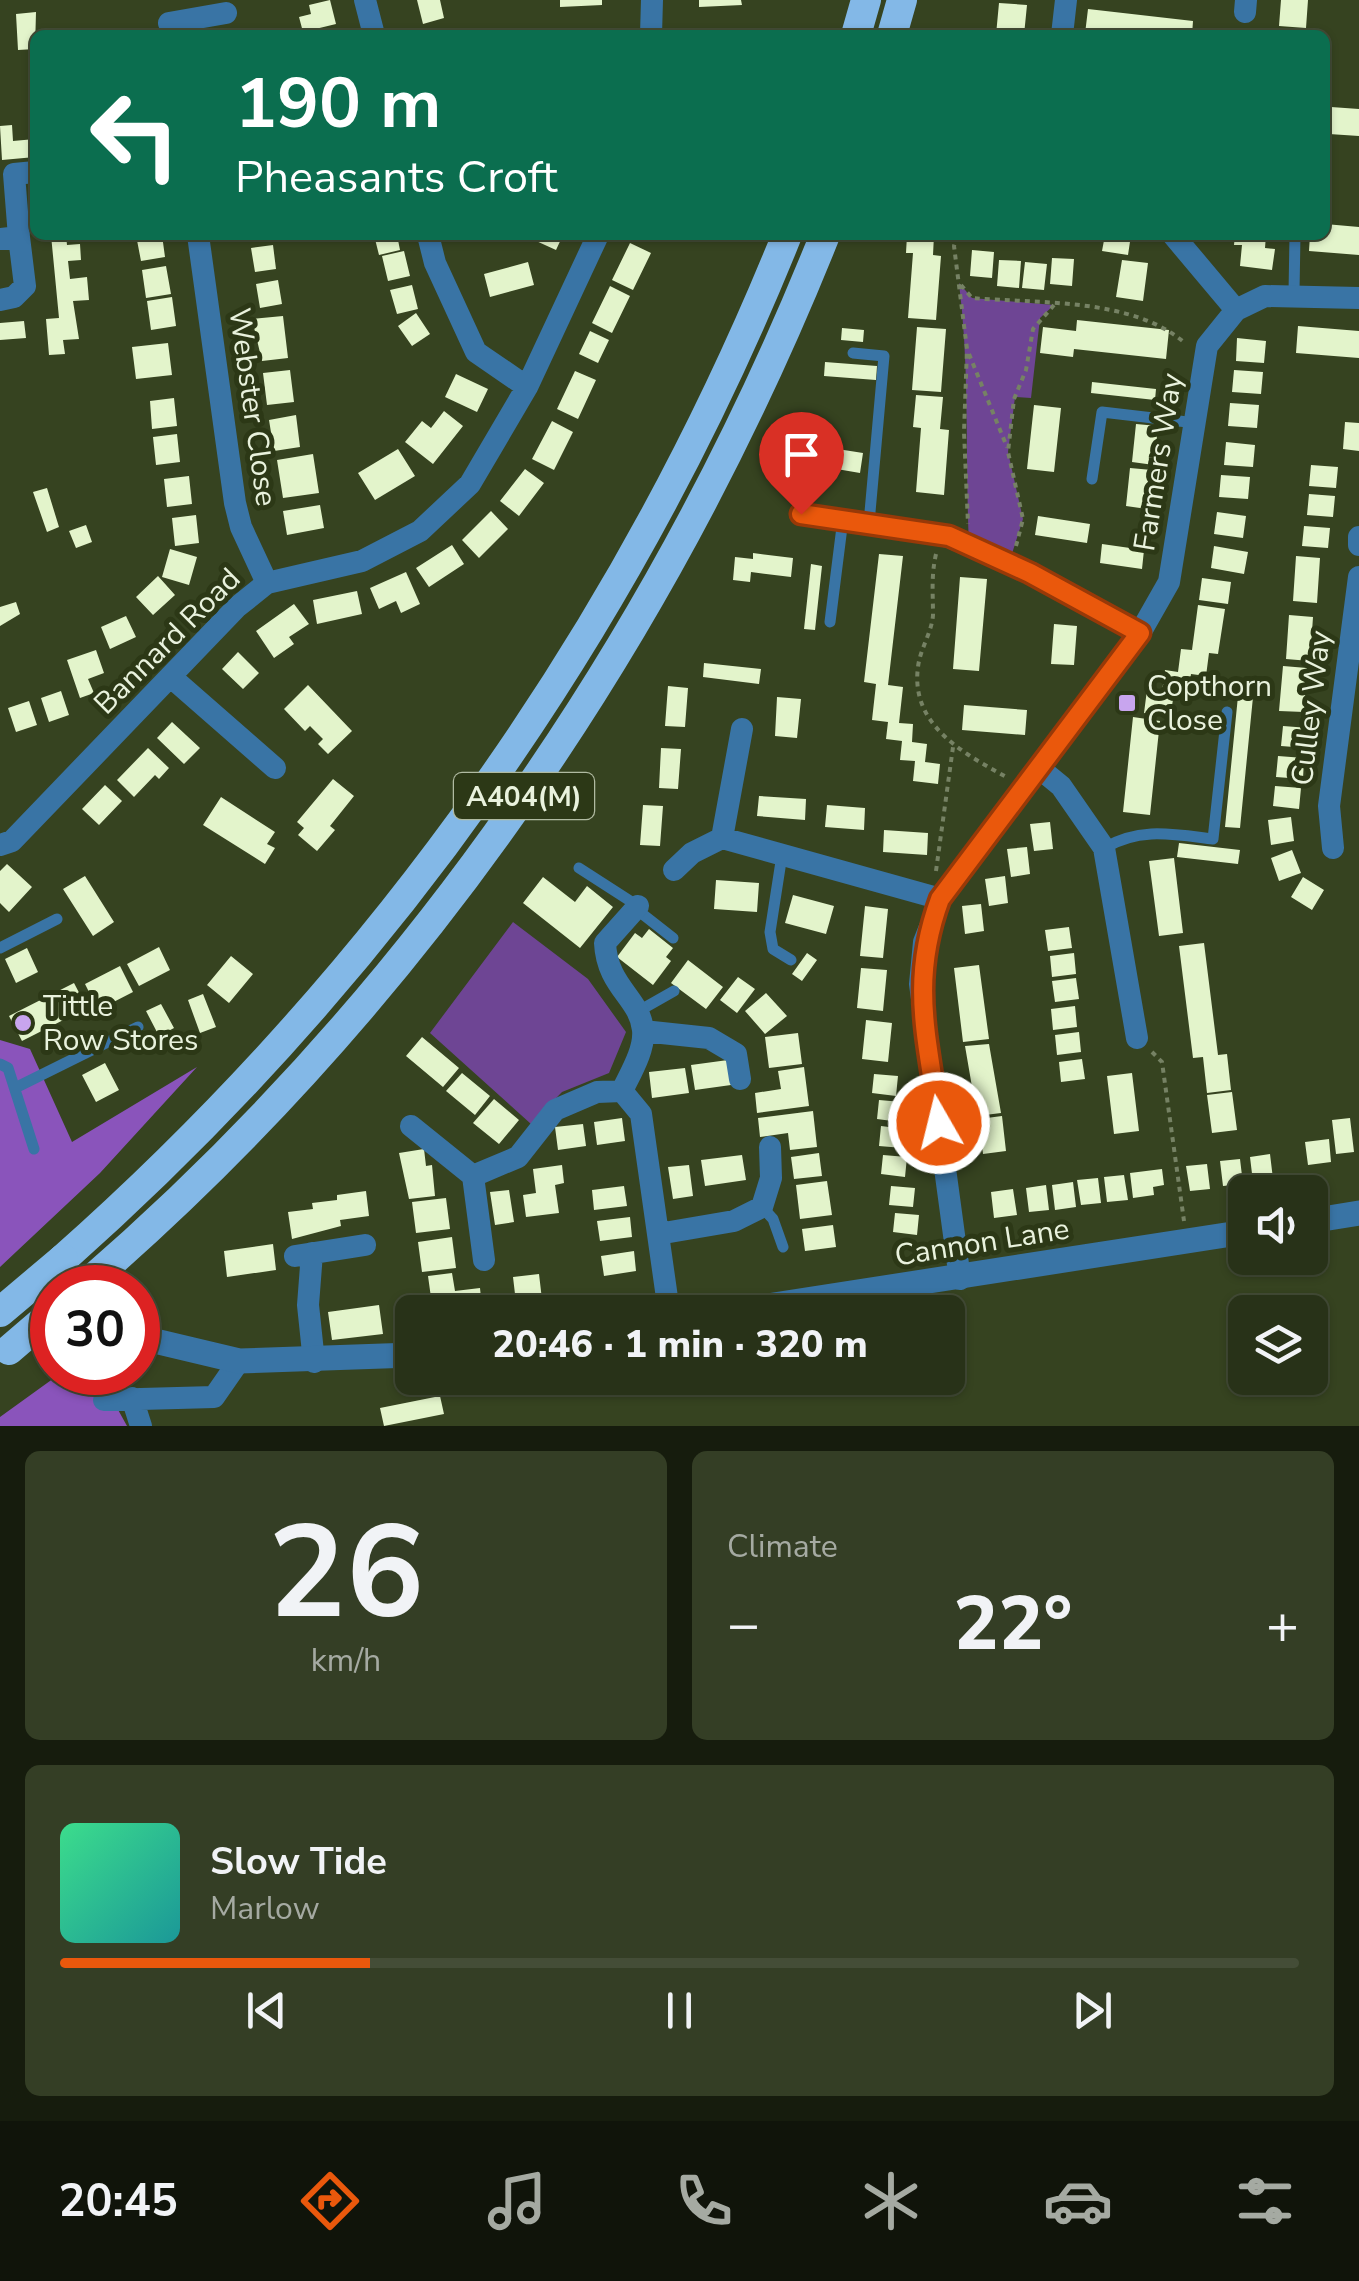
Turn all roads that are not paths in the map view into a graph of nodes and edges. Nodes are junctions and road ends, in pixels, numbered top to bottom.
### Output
1 (364, 0) edge
2 (652, 0) edge
3 (866, 0) edge
4 (902, 0) edge
5 (1066, 0) edge
6 (226, 12) dead end
7 (168, 19) edge
8 (373, 30) edge
9 (651, 30) edge
10 (857, 30) edge
11 (893, 30) edge
12 (1063, 30) edge
13 (16, 173) edge
14 (10, 238) edge
15 (199, 240) edge
16 (429, 240) edge
17 (596, 240) edge
18 (784, 240) edge
19 (823, 240) edge
20 (1178, 240) edge
21 (1295, 240) edge
22 (1294, 294) junction
23 (1359, 298) edge
24 (0, 300) edge
25 (1236, 310) junction
26 (853, 353) dead end
27 (527, 387) junction
28 (1196, 423) junction
29 (1092, 479) dead end
30 (801, 514) dead end
31 (843, 520) junction
32 (869, 523) junction
33 (1359, 537) edge
34 (1359, 545) edge
35 (1359, 577) edge
36 (268, 582) junction
37 (830, 622) dead end
38 (1140, 633) junction
39 (171, 677) junction
40 (1227, 712) dead end
41 (742, 729) dead end
42 (275, 768) dead end
43 (1039, 768) junction
44 (722, 838) junction
45 (0, 845) edge
46 (1104, 848) junction
47 (1333, 848) dead end
48 (782, 855) junction
49 (579, 868) dead end
50 (674, 870) dead end
51 (934, 898) junction
52 (637, 908) junction
53 (56, 919) dead end
54 (674, 938) dead end
55 (0, 948) edge
56 (790, 960) dead end
57 (674, 991) dead end
58 (640, 1022) junction
59 (138, 1028) dead end
60 (1138, 1038) road end
61 (0, 1064) edge
62 (740, 1080) dead end
63 (16, 1088) junction
64 (622, 1091) junction
65 (411, 1126) dead end
66 (770, 1147) dead end
67 (34, 1150) dead end
68 (472, 1176) junction
69 (762, 1206) junction
70 (1359, 1213) edge
71 (1328, 1218) edge
72 (658, 1234) junction
73 (1228, 1235) edge
74 (365, 1246) dead end
75 (783, 1247) dead end
76 (484, 1260) dead end
77 (106, 1265) edge
78 (960, 1279) junction
79 (0, 1294) edge
80 (667, 1295) edge
81 (848, 1295) edge
82 (30, 1305) edge
83 (0, 1312) edge
84 (30, 1331) edge
85 (160, 1342) edge
86 (4, 1353) edge
87 (395, 1356) edge
88 (239, 1361) junction
89 (314, 1362) junction
90 (132, 1398) junction
91 (104, 1400) dead end
92 (141, 1426) edge

1 - 8 street
2 - 9 street
3 - 10 highway
4 - 11 highway
5 - 12 street
6 - 7 street
13 - 14 street
14 - 24 street
15 - 36 street, Webster Close
16 - 27 street
17 - 27 street, Bannard Road
18 - 83 highway, A404(M), bridge
19 - 77 highway, A404(M)
20 - 25 street
21 - 22 lane
22 - 23 street
22 - 25 street
25 - 28 street, Farmers Way
26 - 32 lane
27 - 36 street, Bannard Road
28 - 29 lane
28 - 38 street, Farmers Way
30 - 31 street
31 - 32 street
31 - 37 lane
32 - 38 street
33 - 34 street
35 - 47 street, Culley Way
36 - 39 street, Bannard Road
38 - 43 street, Farmers Way
39 - 42 street
39 - 45 street, Bannard Road
40 - 46 lane
41 - 44 street
43 - 46 street
43 - 51 street, Farmers Way
44 - 48 street
44 - 50 street
46 - 60 street
48 - 51 street
48 - 56 lane
49 - 52 lane
51 - 78 street, Farmers Way
52 - 54 lane
52 - 58 street
53 - 55 lane
57 - 58 lane
58 - 62 street
58 - 64 street
59 - 63 lane
61 - 63 lane
63 - 67 lane
64 - 68 street
64 - 72 street
65 - 68 street
66 - 69 street
68 - 76 street
69 - 72 street
69 - 75 lane
70 - 71 street
72 - 80 street
73 - 78 street, Cannon Lane
74 - 89 street
78 - 81 street, Cannon Lane
79 - 82 street
84 - 86 highway, bridge
85 - 88 street
87 - 89 street
88 - 89 street
88 - 90 street
90 - 91 street
90 - 92 street

